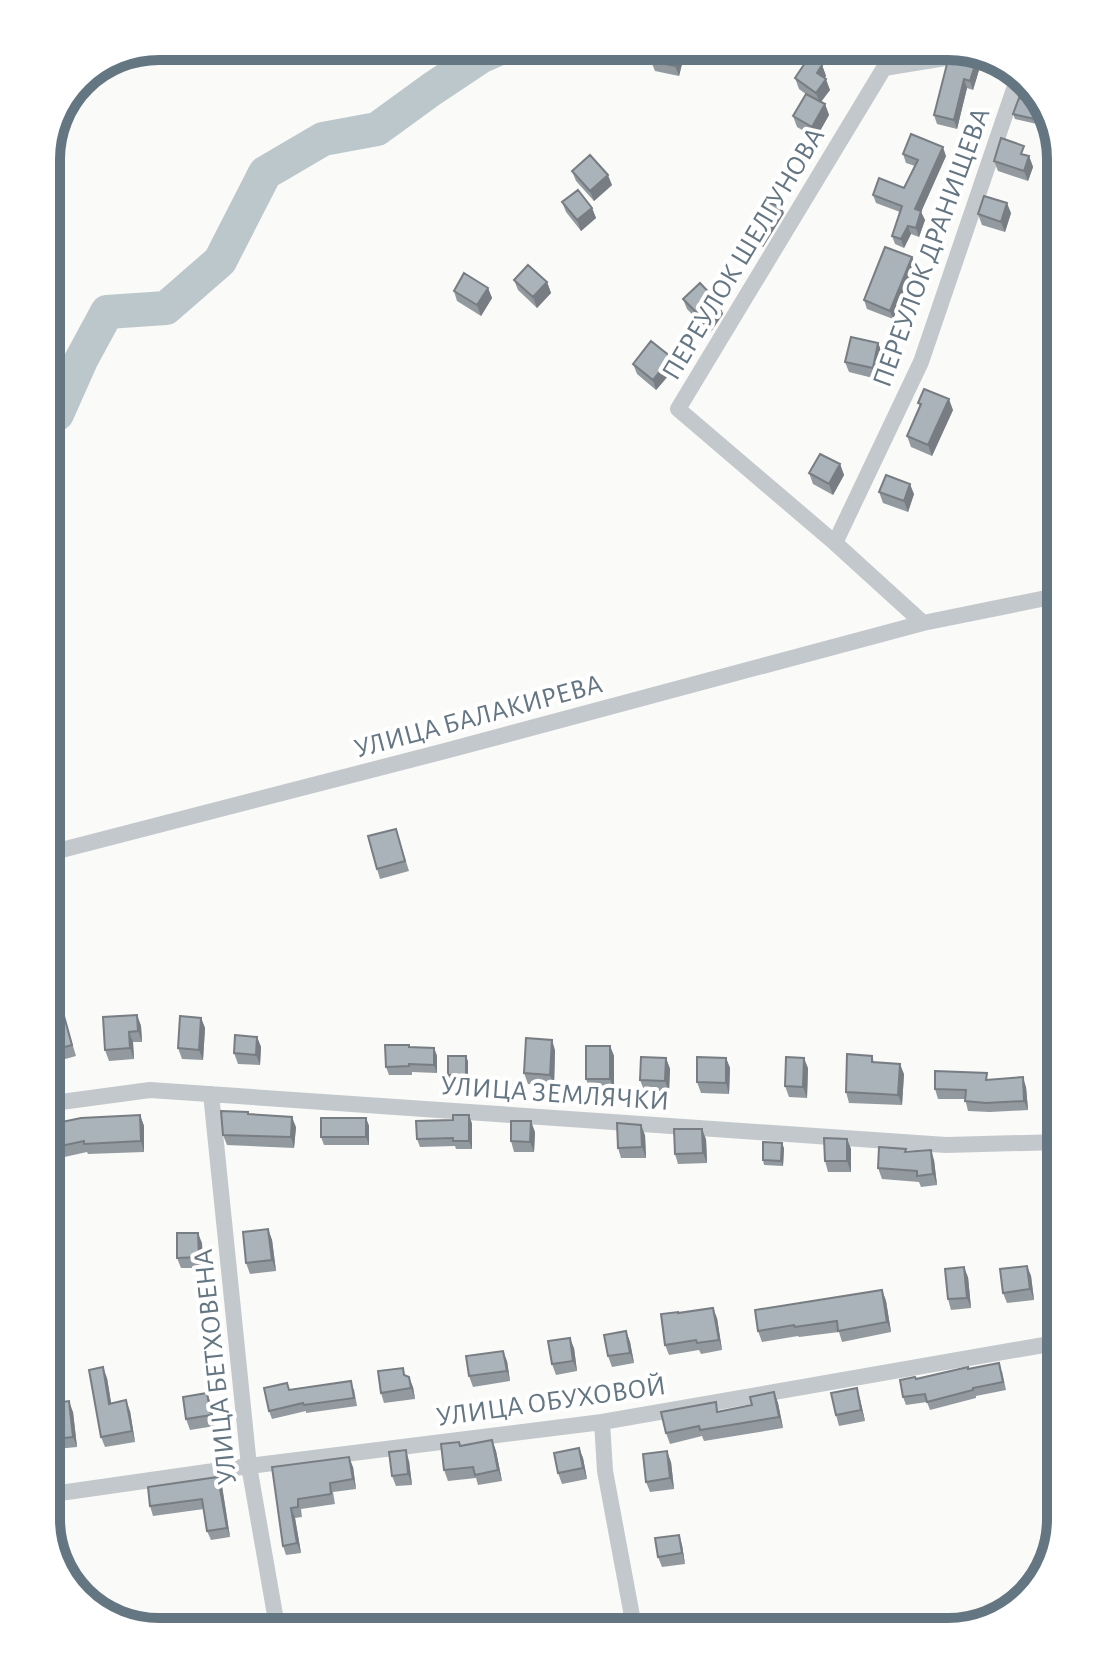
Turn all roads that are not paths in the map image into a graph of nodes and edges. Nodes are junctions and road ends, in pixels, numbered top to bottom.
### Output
1 (933, 60) edge
2 (1015, 86) edge
3 (835, 543) junction
4 (1047, 598) edge
5 (923, 623) junction
6 (60, 850) edge
7 (211, 1094) junction
8 (60, 1102) edge
9 (1047, 1142) edge
10 (1047, 1344) edge
11 (602, 1422) junction
12 (249, 1466) junction
13 (60, 1493) edge
14 (276, 1618) edge
15 (632, 1618) edge

1 - 3 street, ПЕРЕУЛОК ШЕЛГУНОВА
2 - 3 street, ПЕРЕУЛОК ДРАНИЩЕВА
3 - 5 street
4 - 5 street, УЛИЦА БАЛАКИРЕВА
5 - 6 street, УЛИЦА БАЛАКИРЕВА
7 - 8 street, УЛИЦА ЗЕМЛЯЧКИ
7 - 9 street, УЛИЦА ЗЕМЛЯЧКИ
7 - 12 street, УЛИЦА БЕТХОВЕНА
10 - 11 street, УЛИЦА ОБУХОВОЙ
11 - 12 street, УЛИЦА ОБУХОВОЙ
11 - 15 street
12 - 13 street, УЛИЦА ОБУХОВОЙ
12 - 14 street, УЛИЦА БЕТХОВЕНА

